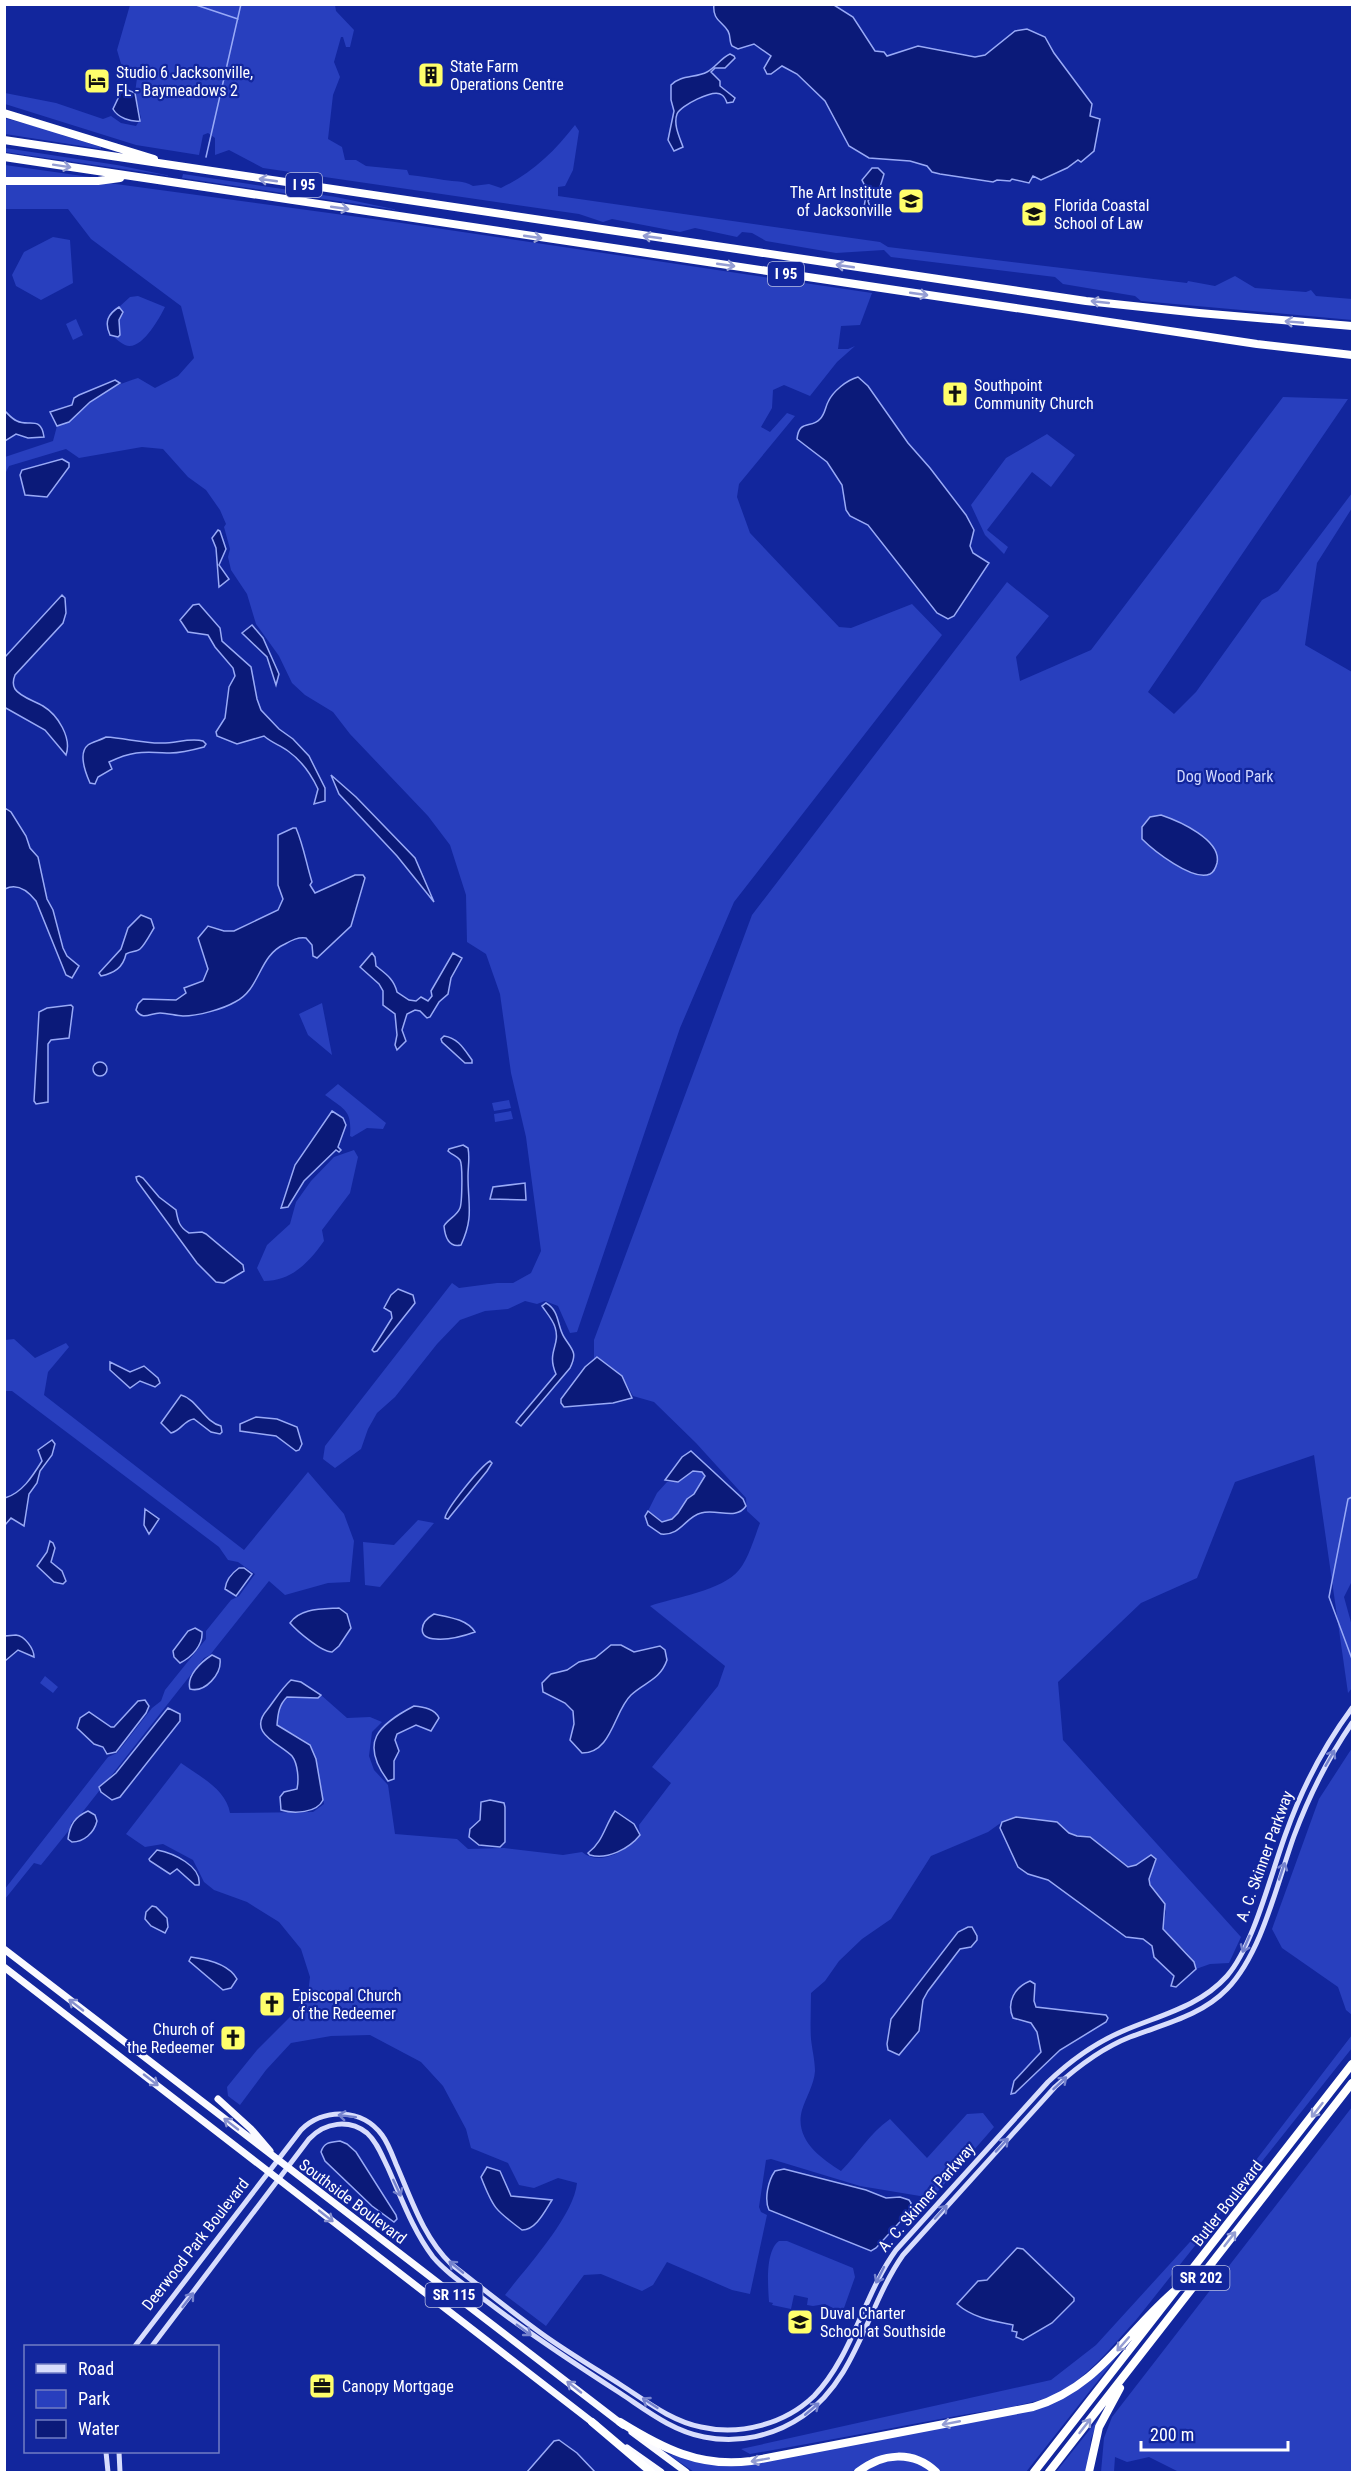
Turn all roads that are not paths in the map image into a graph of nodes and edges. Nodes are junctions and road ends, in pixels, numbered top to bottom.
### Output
1 (4, 113) edge
2 (4, 140) edge
3 (4, 157) edge
4 (179, 166) junction
5 (131, 177) junction
6 (4, 181) edge
7 (1353, 326) edge
8 (1353, 355) edge
9 (1353, 1708) edge
10 (1353, 1723) edge
11 (4, 1949) edge
12 (4, 1968) edge
13 (1353, 2064) edge
14 (1353, 2083) edge
15 (218, 2099) dead end
16 (277, 2160) junction
17 (288, 2168) junction
18 (268, 2171) junction
19 (279, 2180) junction
20 (1178, 2288) junction
21 (136, 2345) edge
22 (153, 2345) edge
23 (1148, 2346) junction
24 (592, 2422) junction
25 (620, 2422) junction
26 (701, 2428) junction
27 (699, 2436) junction
28 (106, 2453) edge
29 (119, 2453) edge
30 (108, 2472) edge
31 (120, 2472) edge
32 (651, 2472) edge
33 (662, 2472) edge
34 (686, 2472) edge
35 (858, 2472) edge
36 (936, 2472) edge
37 (1034, 2472) edge
38 (1049, 2472) edge
39 (1089, 2472) edge

1 - 4 highway
2 - 4 highway, I 95
3 -> 5 highway, I 95
7 -> 4 highway, I 95
5 - 6 highway
5 -> 8 highway, I 95
9 -> 26 main road, A. C. Skinner Parkway
27 -> 10 main road, A. C. Skinner Parkway
16 -> 11 highway, Southside Boulevard / SR 115
12 -> 18 highway, Southside Boulevard / SR 115
13 -> 20 highway, Butler Boulevard / SR 202
23 -> 14 highway, Butler Boulevard / SR 202
15 - 16 highway
16 - 17 highway, Southside Boulevard / SR 115
16 - 18 main road, Deerwood Park Boulevard
26 -> 16 main road, A. C. Skinner Parkway
17 - 19 main road, Deerwood Park Boulevard
25 -> 17 highway, Southside Boulevard / SR 115
17 -> 27 main road, A. C. Skinner Parkway
18 - 19 highway, Southside Boulevard / SR 115
18 - 21 main road, Deerwood Park Boulevard
22 -> 19 main road, Deerwood Park Boulevard
19 -> 24 highway, Southside Boulevard / SR 115
20 -> 25 highway
20 - 37 highway, Butler Boulevard / SR 202
38 -> 23 highway, Butler Boulevard / SR 202
23 - 39 highway
24 - 32 highway
24 - 33 highway, Southside Boulevard / SR 115
25 - 34 highway, Southside Boulevard / SR 115
26 - 27 main road
28 - 30 main road
29 - 31 main road
35 - 36 highway

